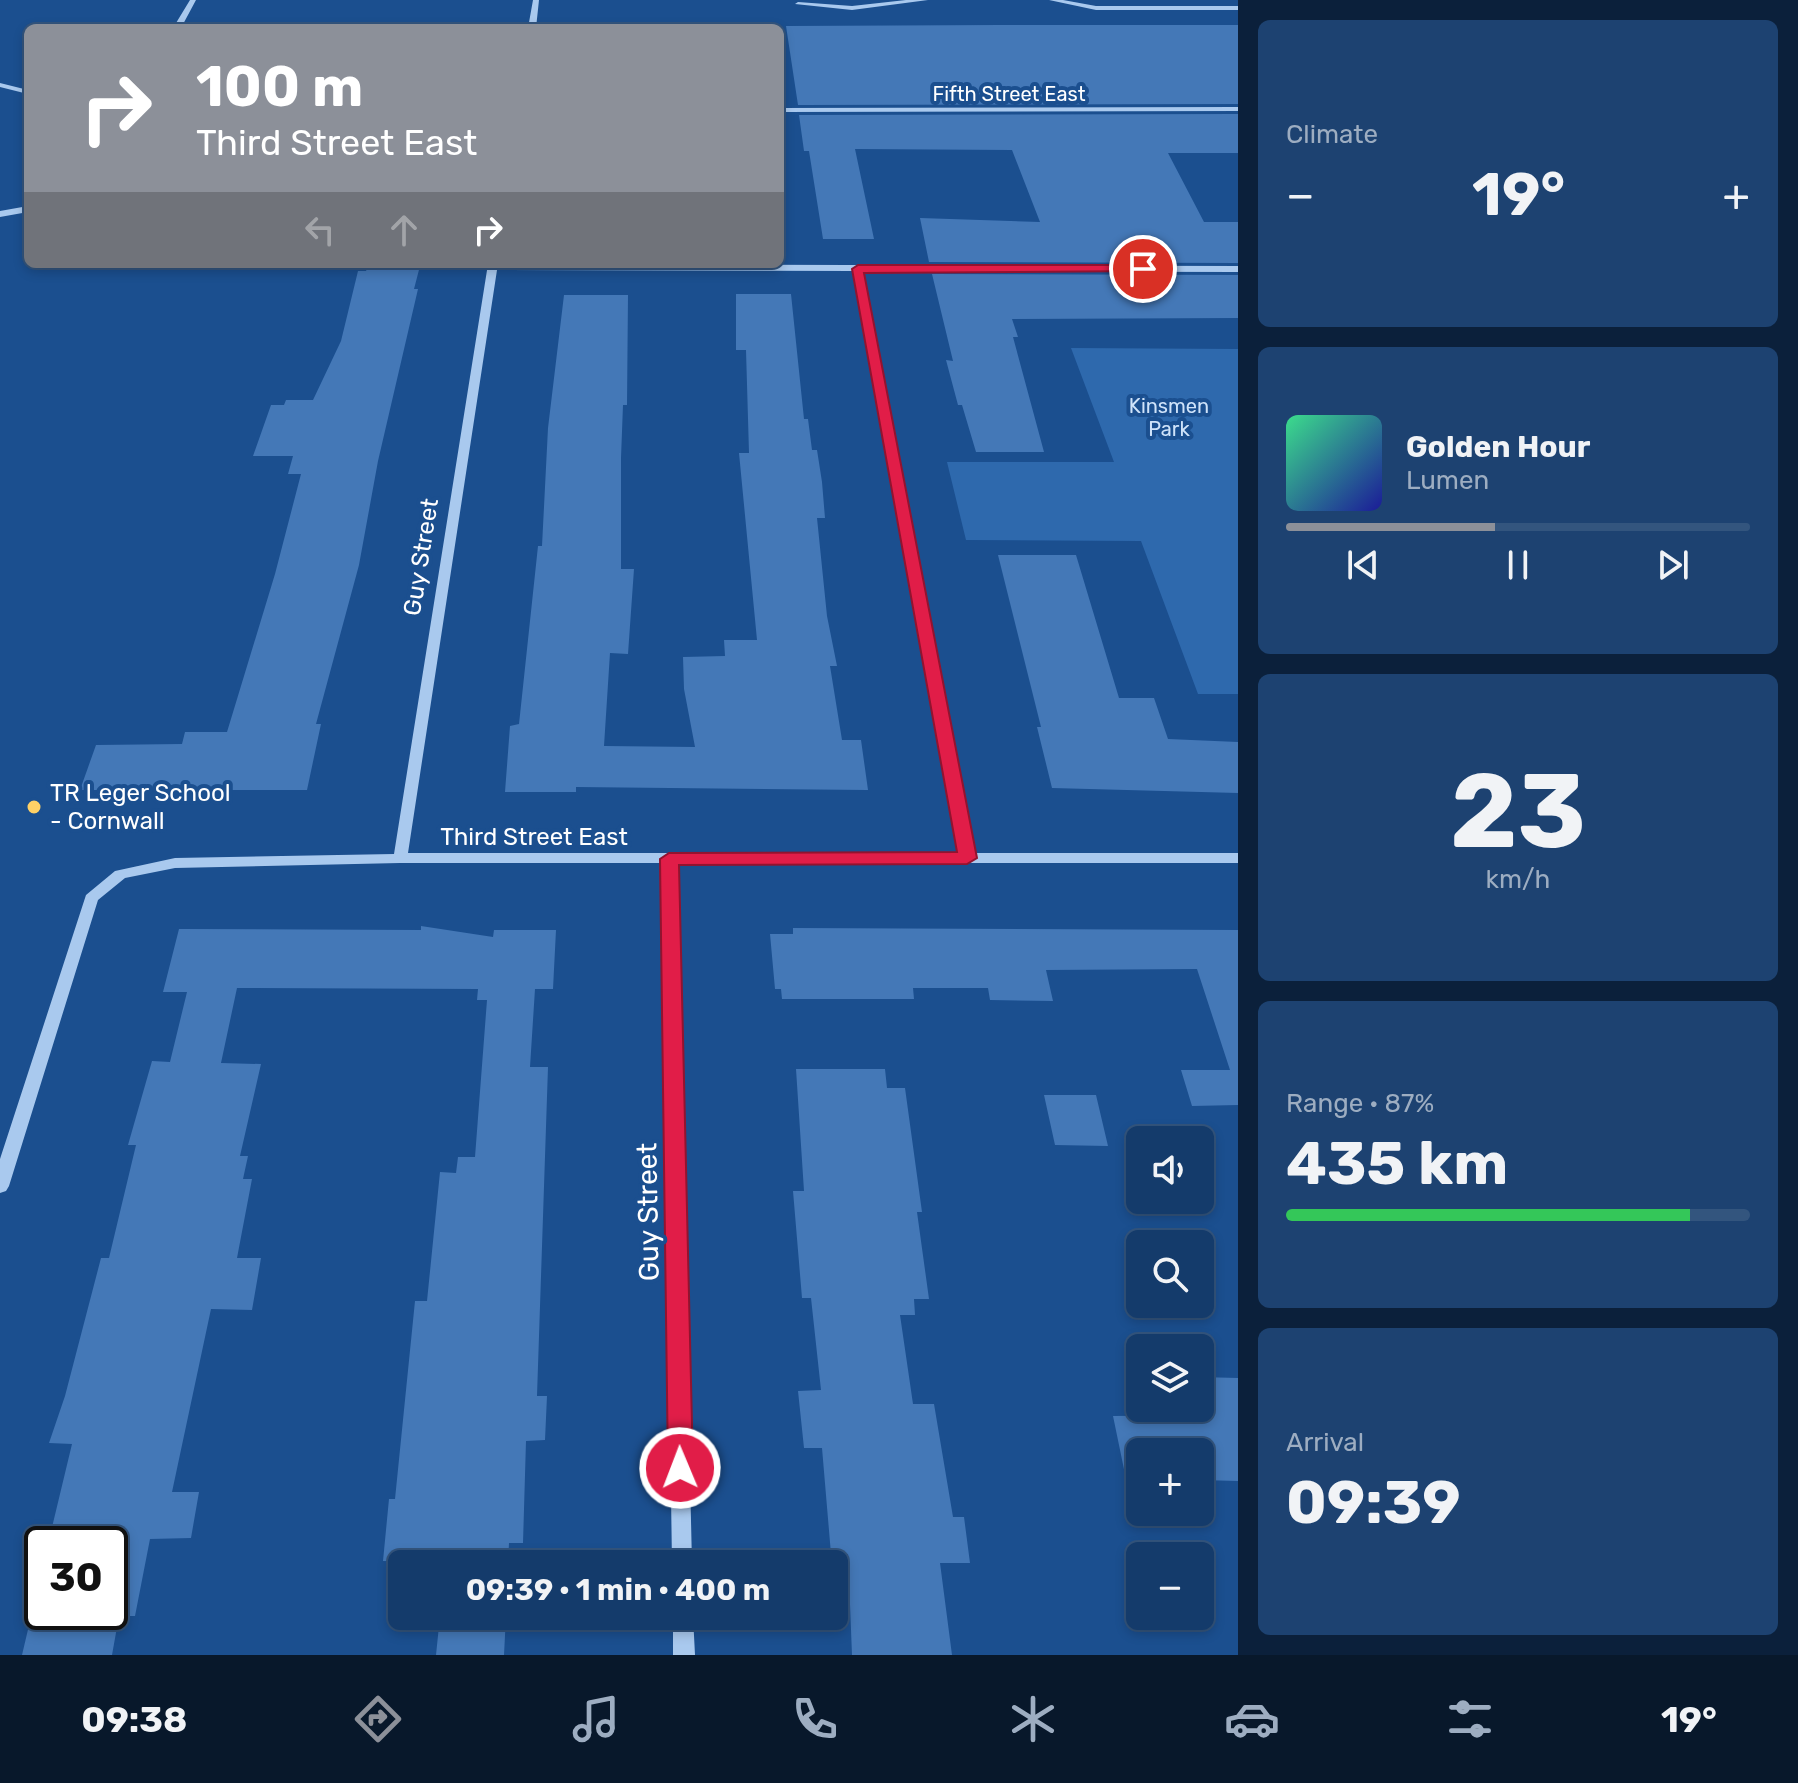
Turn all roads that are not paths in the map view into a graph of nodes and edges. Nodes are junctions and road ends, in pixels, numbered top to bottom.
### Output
1 (193, 0) edge
2 (536, 0) edge
3 (925, 0) edge
4 (1052, 0) edge
5 (798, 4) dead end
6 (1238, 8) edge
7 (179, 24) edge
8 (533, 24) edge
9 (0, 85) edge
10 (24, 91) edge
11 (1238, 109) edge
12 (784, 110) edge
13 (24, 210) edge
14 (0, 214) edge
15 (493, 268) edge
16 (736, 268) edge
17 (858, 269) junction
18 (1238, 269) edge
19 (400, 858) junction
20 (967, 858) junction
21 (1238, 858) edge
22 (669, 859) junction
23 (0, 1186) edge
24 (682, 1550) edge
25 (683, 1630) edge
26 (684, 1655) edge

1 - 7 street
2 - 8 street
3 - 5 street
4 - 6 street
9 - 10 street
11 - 12 street, Fifth Street East
13 - 14 street
15 - 19 street, Guy Street
16 - 17 street
17 - 18 street
17 - 20 street
19 - 22 street, Third Street East
19 - 23 street, Third Street East
20 - 21 street, Third Street East
20 - 22 street, Third Street East
22 - 24 street, Guy Street
25 - 26 street

